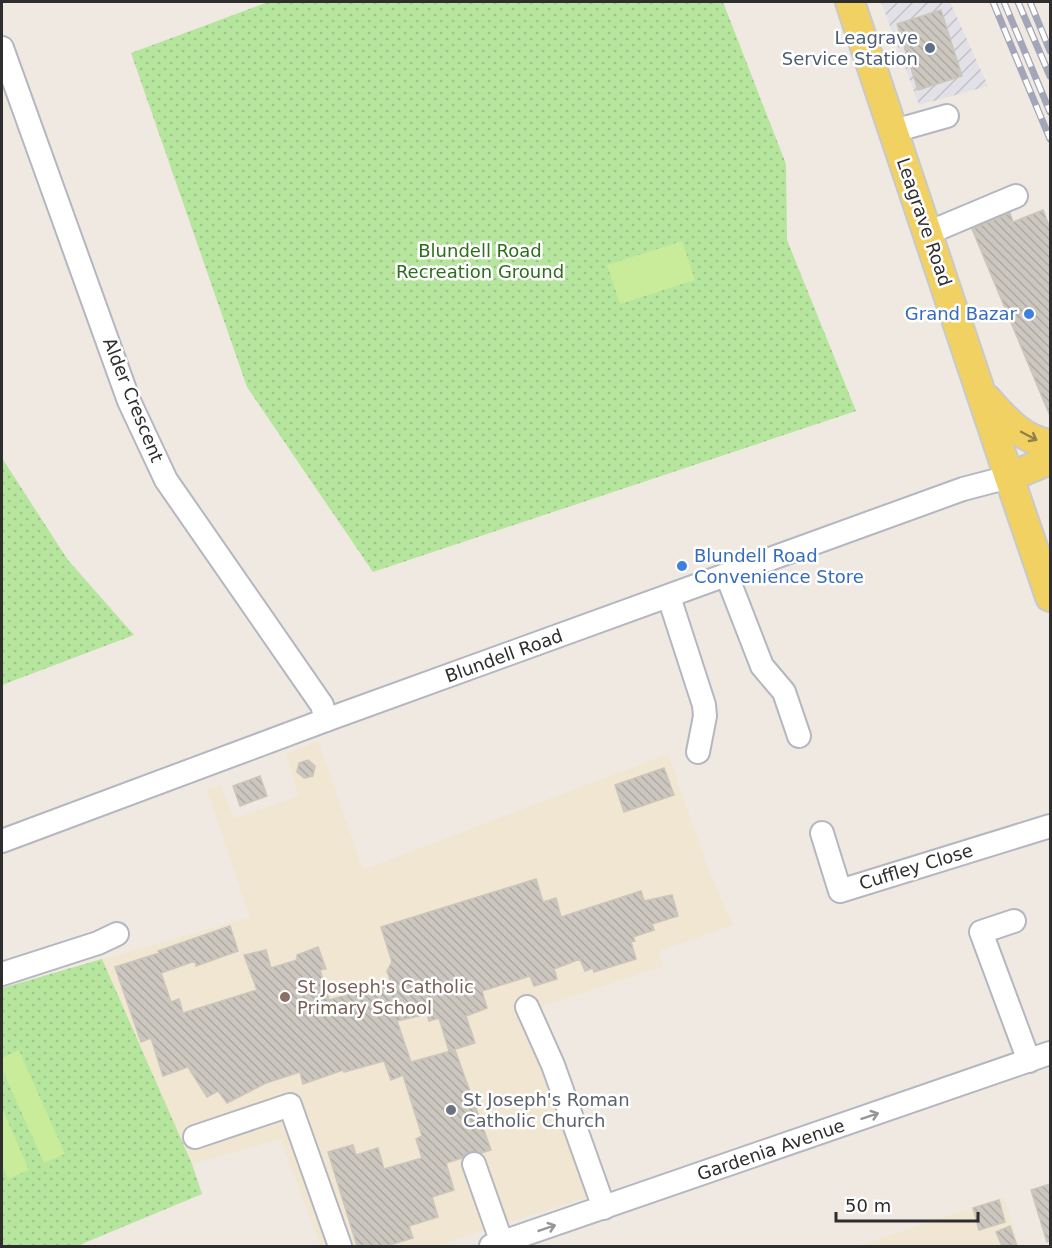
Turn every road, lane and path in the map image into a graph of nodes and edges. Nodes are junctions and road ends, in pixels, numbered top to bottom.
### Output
1 (850, 2) edge
2 (2, 48) edge
3 (947, 116) dead end
4 (894, 131) junction
5 (1016, 196) dead end
6 (928, 233) junction
7 (982, 393) junction
8 (1050, 444) edge
9 (1050, 460) edge
10 (1009, 477) junction
11 (727, 576) junction
12 (669, 597) junction
13 (1050, 597) edge
14 (326, 720) junction
15 (799, 736) dead end
16 (698, 752) dead end
17 (1050, 826) edge
18 (822, 833) dead end
19 (2, 841) edge
20 (1014, 921) dead end
21 (117, 934) dead end
22 (2, 974) edge
23 (527, 1007) dead end
24 (1040, 1057) edge
25 (195, 1137) dead end
26 (474, 1164) dead end
27 (604, 1208) junction
28 (497, 1245) edge
29 (340, 1246) edge

1 - 4 main road, Leagrave Road
2 - 14 street, Alder Crescent
3 - 4 street
4 - 6 main road, Leagrave Road
5 - 6 street
6 - 7 main road, Leagrave Road
7 -> 8 main road
7 - 10 main road, Leagrave Road
9 - 10 main road
10 - 11 street, Blundell Road
10 - 13 main road, Leagrave Road
11 - 12 street, Blundell Road
11 - 15 street
12 - 14 street, Blundell Road
12 - 16 street
14 - 19 street, Blundell Road
17 - 18 street, Cuffley Close
20 - 24 street
21 - 22 street
23 - 27 street
27 -> 24 street, Gardenia Avenue
25 - 29 street
26 - 28 street
28 -> 27 street, Gardenia Avenue

